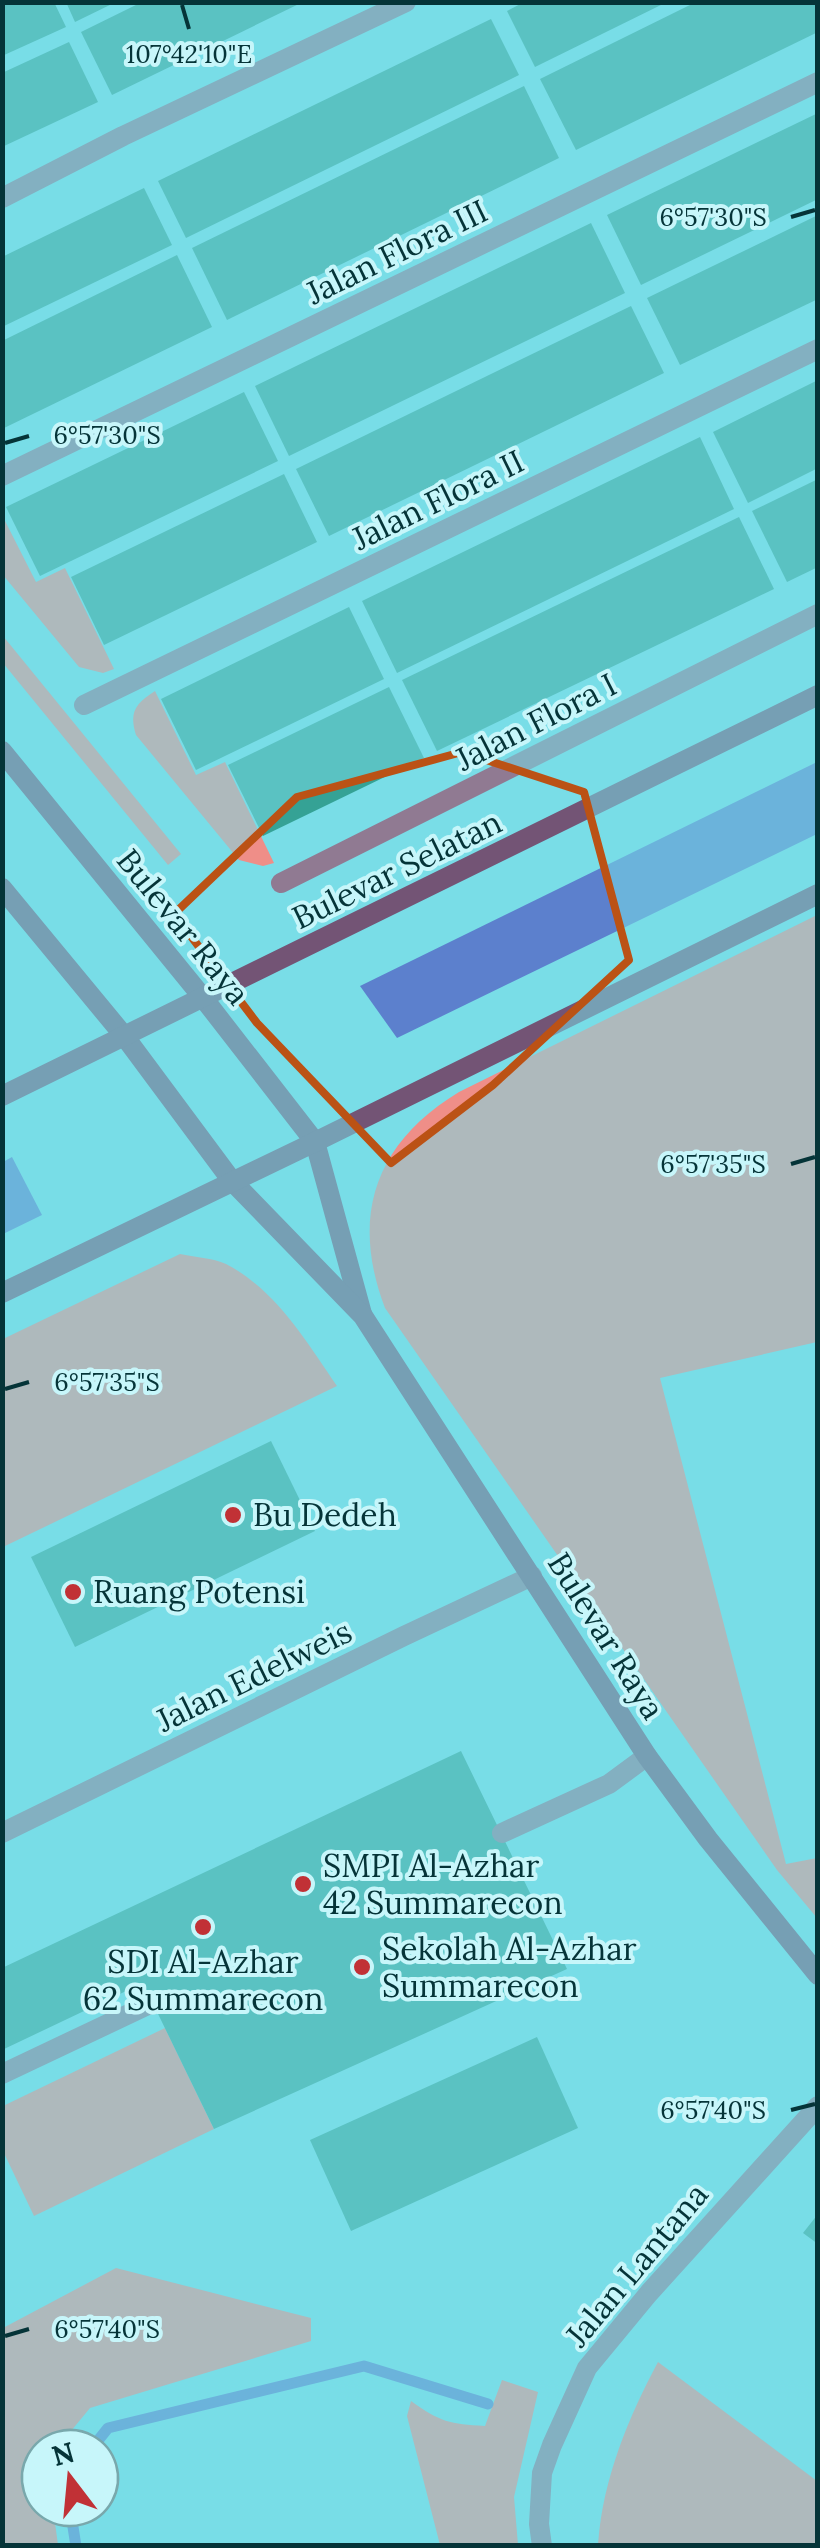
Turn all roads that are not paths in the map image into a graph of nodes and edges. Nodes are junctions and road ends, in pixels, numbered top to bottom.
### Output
1 (406, 2) edge
2 (818, 82) edge
3 (2, 198) edge
4 (818, 349) edge
5 (2, 476) edge
6 (818, 614) edge
7 (818, 695) edge
8 (84, 705) dead end
9 (2, 751) edge
10 (281, 883) dead end
11 (2, 888) edge
12 (818, 894) edge
13 (204, 999) junction
14 (125, 1037) junction
15 (2, 1096) edge
16 (314, 1142) junction
17 (232, 1181) junction
18 (2, 1293) edge
19 (363, 1316) junction
20 (532, 1576) junction
21 (647, 1756) junction
22 (2, 1833) edge
23 (502, 1833) dead end
24 (818, 1974) edge
25 (152, 2002) dead end
26 (2, 2074) edge
27 (818, 2106) edge
28 (542, 2546) edge

1 - 3 street
2 - 5 street, Jalan Flora III
4 - 8 street, Jalan Flora II
6 - 10 street, Jalan Flora I
7 - 13 street, Bulevar Selatan
9 - 13 street, Bulevar Raya
11 - 14 street, Bulevar Raya
12 - 16 street
13 - 14 street, Bulevar Selatan
13 - 16 street, Bulevar Raya
14 - 15 street, Bulevar Selatan
14 - 17 street, Bulevar Raya
16 - 17 street
16 - 19 street, Bulevar Raya
17 - 18 street
17 - 19 street, Bulevar Raya
19 - 20 street, Bulevar Raya
20 - 21 street, Bulevar Raya
20 - 22 street, Jalan Edelweis
21 - 23 street
21 - 24 street, Bulevar Raya
25 - 26 street
27 - 28 street, Jalan Lantana

